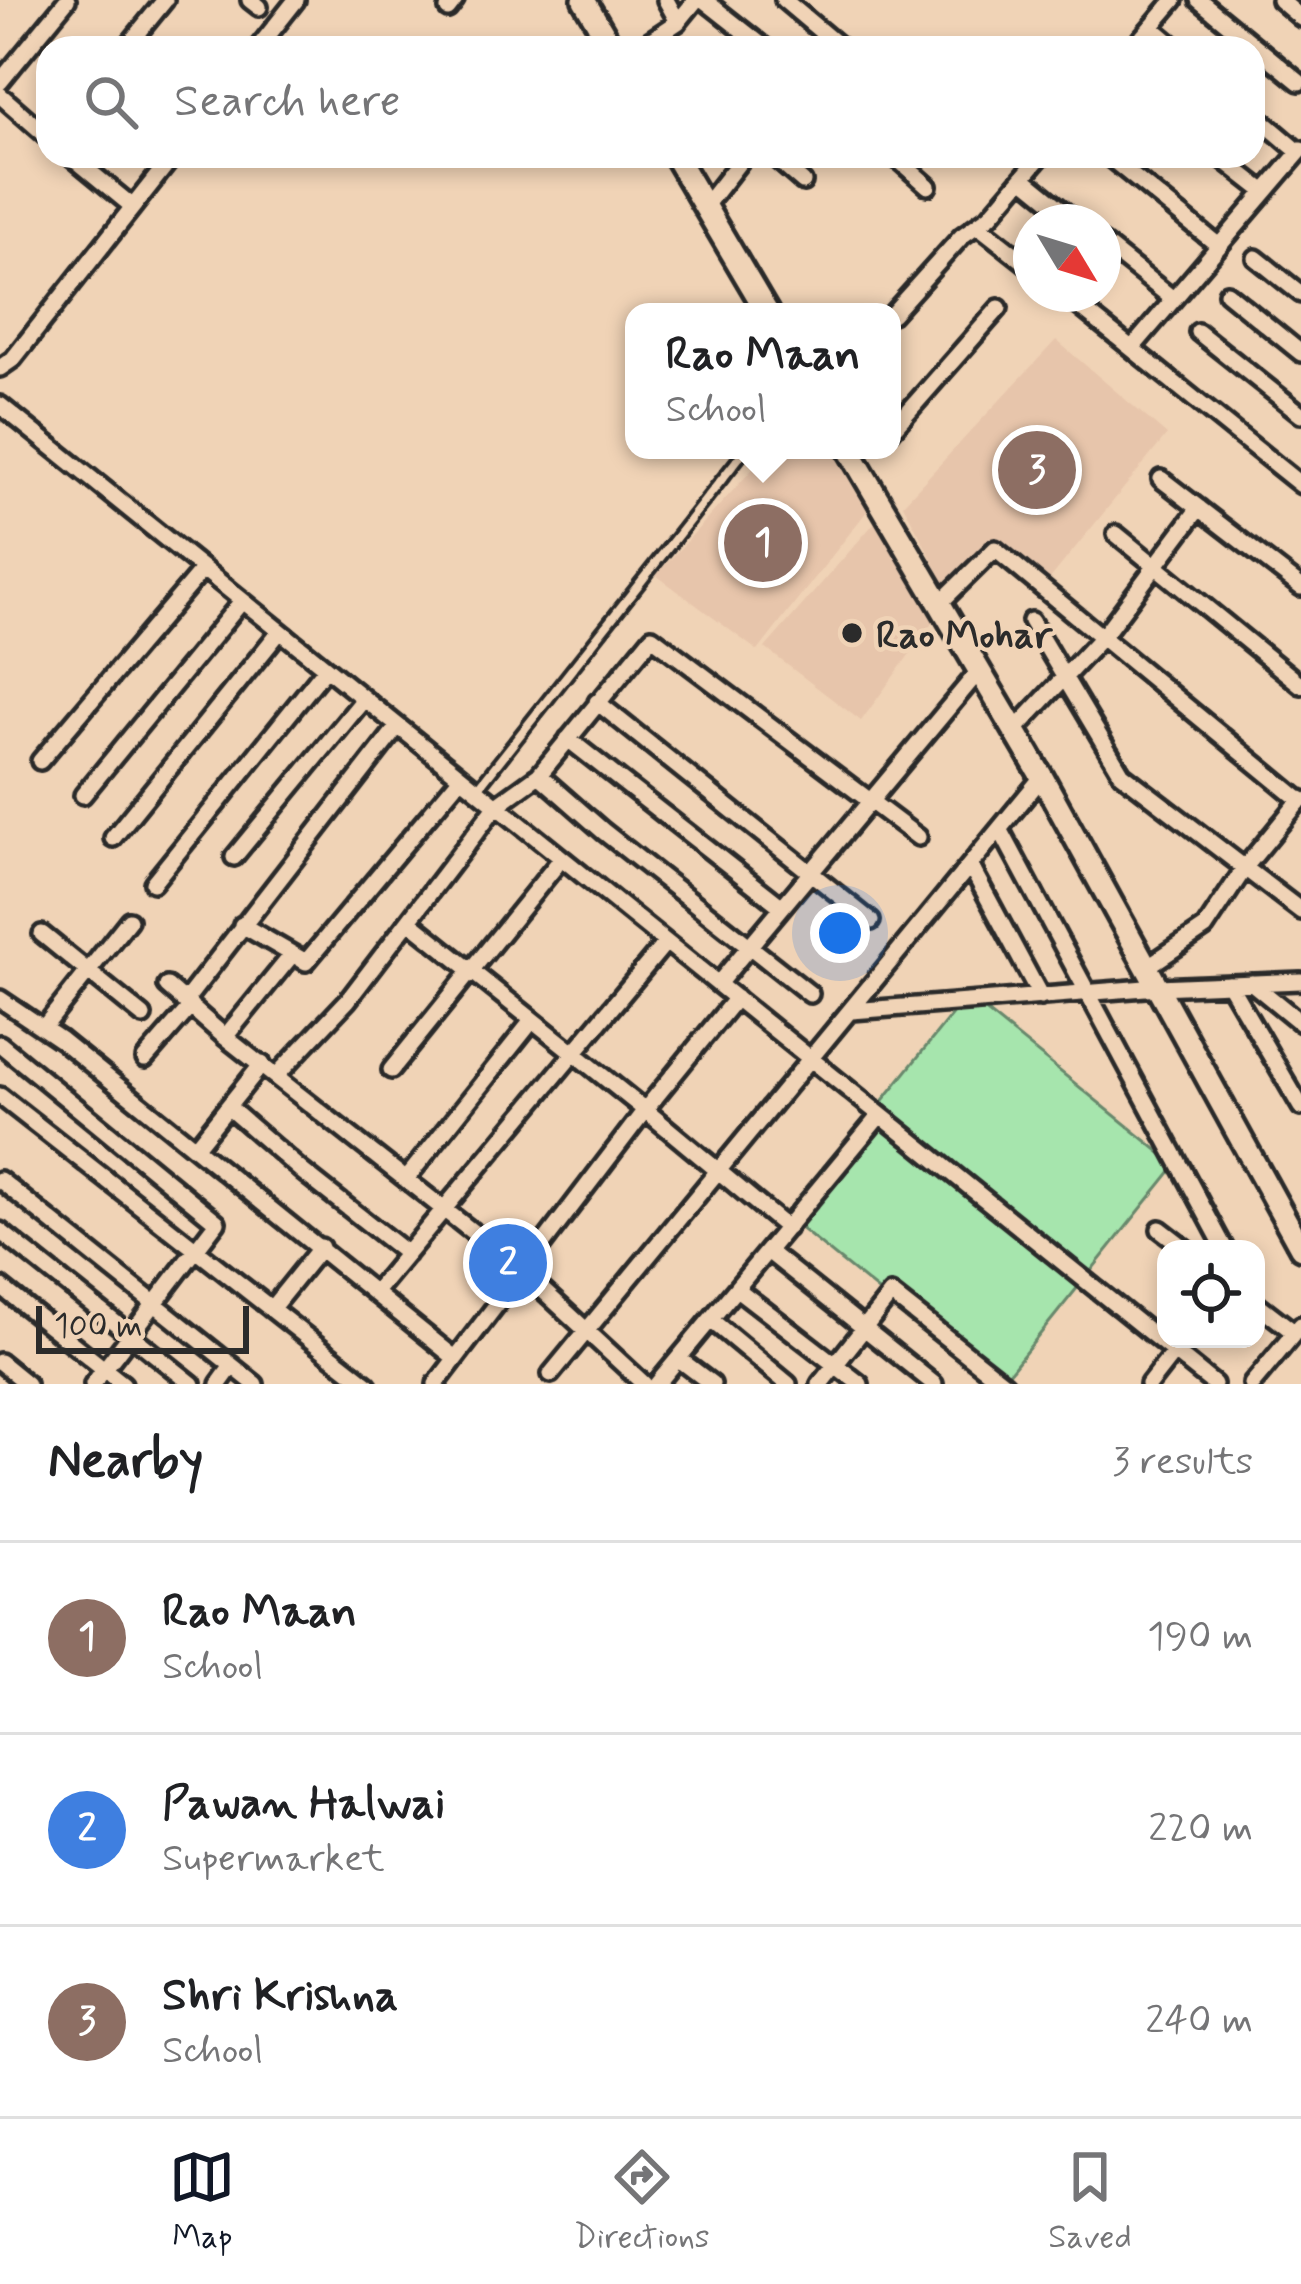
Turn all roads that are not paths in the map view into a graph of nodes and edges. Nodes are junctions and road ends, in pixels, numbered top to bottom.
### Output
1 (67, 0) edge
2 (164, 0) edge
3 (296, 0) edge
4 (584, 0) edge
5 (666, 0) edge
6 (700, 0) edge
7 (784, 0) edge
8 (1174, 0) edge
9 (1199, 0) edge
10 (1280, 0) edge
11 (1301, 18) edge
12 (678, 22) junction
13 (1151, 27) junction
14 (38, 36) edge
15 (136, 36) edge
16 (268, 36) edge
17 (605, 36) edge
18 (657, 36) edge
19 (748, 36) edge
20 (827, 36) edge
21 (1143, 36) edge
22 (1162, 36) edge
23 (1243, 36) edge
24 (36, 38) edge
25 (1265, 54) edge
26 (0, 82) edge
27 (1299, 82) edge
28 (0, 95) edge
29 (1265, 125) edge
30 (36, 126) edge
31 (1298, 159) edge
32 (86, 168) edge
33 (152, 168) edge
34 (683, 168) edge
35 (735, 168) edge
36 (787, 168) edge
37 (908, 168) edge
38 (1031, 168) edge
39 (1123, 168) edge
40 (1235, 168) edge
41 (1023, 178) junction
42 (803, 182) dead end
43 (928, 186) dead end
44 (1265, 192) junction
45 (127, 202) dead end
46 (1055, 204) edge
47 (705, 206) junction
48 (980, 227) junction
49 (1219, 246) junction
50 (1013, 253) edge
51 (1121, 257) edge
52 (1256, 258) dead end
53 (1227, 293) dead end
54 (1301, 294) edge
55 (1173, 299) junction
56 (762, 303) edge
57 (901, 304) edge
58 (999, 308) dead end
59 (1087, 312) edge
60 (1198, 332) dead end
61 (1132, 348) junction
62 (1301, 352) edge
63 (0, 368) edge
64 (0, 405) edge
65 (1301, 414) edge
66 (901, 420) edge
67 (738, 459) edge
68 (863, 459) edge
69 (1160, 479) dead end
70 (1301, 485) edge
71 (1199, 508) junction
72 (1116, 534) dead end
73 (1155, 565) junction
74 (203, 569) junction
75 (1301, 587) edge
76 (242, 601) junction
77 (940, 604) junction
78 (1031, 621) dead end
79 (280, 631) junction
80 (1103, 636) junction
81 (326, 668) junction
82 (979, 671) junction
83 (1066, 677) junction
84 (1301, 685) edge
85 (364, 699) junction
86 (597, 702) junction
87 (398, 726) junction
88 (1014, 731) junction
89 (568, 739) junction
90 (40, 761) dead end
91 (539, 775) junction
92 (461, 777) junction
93 (1042, 777) junction
94 (477, 790) junction
95 (83, 794) dead end
96 (872, 799) junction
97 (1301, 800) edge
98 (496, 806) junction
99 (1000, 829) junction
100 (918, 837) dead end
101 (112, 838) dead end
102 (234, 857) dead end
103 (562, 859) junction
104 (970, 865) junction
105 (1246, 866) junction
106 (812, 872) junction
107 (152, 883) dead end
108 (782, 908) junction
109 (1301, 911) edge
110 (129, 920) dead end
111 (409, 921) junction
112 (871, 921) dead end
113 (242, 925) junction
114 (42, 934) dead end
115 (666, 942) junction
116 (751, 945) junction
117 (291, 956) junction
118 (1147, 967) junction
119 (86, 970) junction
120 (470, 971) junction
121 (1301, 981) edge
122 (1252, 983) junction
123 (718, 984) junction
124 (1229, 984) junction
125 (167, 986) dead end
126 (1158, 987) junction
127 (1090, 993) junction
128 (810, 994) dead end
129 (1041, 997) junction
130 (0, 998) edge
131 (736, 998) junction
132 (188, 1004) junction
133 (852, 1012) junction
134 (143, 1016) dead end
135 (532, 1022) junction
136 (1301, 1023) edge
137 (44, 1028) junction
138 (225, 1037) junction
139 (0, 1044) edge
140 (572, 1055) junction
141 (145, 1059) dead end
142 (813, 1060) junction
143 (262, 1064) junction
144 (391, 1070) dead end
145 (278, 1075) junction
146 (0, 1096) edge
147 (1299, 1098) edge
148 (228, 1107) junction
149 (645, 1110) junction
150 (880, 1115) junction
151 (195, 1148) junction
152 (719, 1173) junction
153 (406, 1179) junction
154 (0, 1180) edge
155 (446, 1209) junction
156 (787, 1228) junction
157 (1160, 1229) dead end
158 (0, 1231) edge
159 (1174, 1240) edge
160 (1220, 1240) edge
161 (321, 1246) junction
162 (1301, 1248) edge
163 (769, 1252) junction
164 (196, 1254) junction
165 (407, 1254) junction
166 (521, 1270) junction
167 (0, 1286) edge
168 (736, 1289) junction
169 (375, 1292) junction
170 (156, 1306) junction
171 (271, 1309) junction
172 (1265, 1309) edge
173 (711, 1320) junction
174 (864, 1328) junction
175 (1298, 1329) edge
176 (586, 1332) junction
177 (131, 1333) junction
178 (1174, 1352) junction
179 (455, 1358) junction
180 (679, 1359) junction
181 (0, 1362) edge
182 (837, 1364) junction
183 (232, 1366) junction
184 (104, 1368) junction
185 (551, 1374) dead end
186 (27, 1384) edge
187 (93, 1384) edge
188 (123, 1384) edge
189 (192, 1384) edge
190 (219, 1384) edge
191 (255, 1384) edge
192 (367, 1384) edge
193 (436, 1384) edge
194 (644, 1384) edge
195 (657, 1384) edge
196 (712, 1384) edge
197 (788, 1384) edge
198 (820, 1384) edge
199 (860, 1384) edge
200 (934, 1384) edge
201 (1005, 1384) edge
202 (1149, 1384) edge
203 (1214, 1384) edge
204 (1252, 1384) edge

1 - 14 street
2 - 15 street
3 - 16 street
4 - 17 street
5 - 12 street
6 - 12 street
6 - 19 street
7 - 20 street
8 - 13 street
9 - 23 street
10 - 11 street
12 - 18 street
13 - 21 street
13 - 22 street
24 - 26 street
25 - 27 street
28 - 30 street
29 - 31 street
31 - 44 street
32 - 45 street
33 - 63 street
34 - 47 street
35 - 47 street
36 - 42 street
37 - 43 street
38 - 41 street
39 - 49 street
40 - 44 street
41 - 46 street
41 - 48 street
44 - 49 street
47 - 56 street
48 - 50 street
48 - 57 street
49 - 55 street
51 - 55 street
52 - 54 street
53 - 62 street
55 - 61 street
58 - 66 street
59 - 61 street
60 - 65 street
61 - 70 street
64 - 74 street
67 - 94 lane
68 - 77 street
69 - 71 street
71 - 73 street
71 - 75 street
72 - 73 street
73 - 80 street
73 - 84 street
74 - 76 street
74 - 90 street
76 - 79 street
76 - 95 street
77 - 80 street
77 - 82 street
78 - 83 street
79 - 81 street
79 - 101 street
80 - 83 street
80 - 97 street
81 - 85 street
81 - 107 street
82 - 88 street
82 - 96 street
83 - 88 street
83 - 105 street
85 - 87 street
85 - 102 street
86 - 89 street
86 - 96 street
86 - 106 street
87 - 92 street
87 - 113 street
88 - 93 street
89 - 91 street
89 - 108 street
91 - 98 street
91 - 116 street
92 - 94 street
92 - 117 street
93 - 99 street
93 - 118 street
94 - 98 street
96 - 100 street
96 - 106 street
97 - 105 street
98 - 103 street
98 - 111 street
99 - 104 street
99 - 127 street
103 - 115 street
103 - 120 street
104 - 129 street
104 - 133 street
105 - 109 street
105 - 118 street
106 - 108 street
106 - 112 street
108 - 116 street
110 - 119 street
111 - 120 street
111 - 145 street
113 - 117 street
113 - 132 street
114 - 119 street
115 - 123 street
115 - 140 street
116 - 123 street
116 - 128 street
117 - 138 street
118 - 126 street
119 - 134 street
119 - 137 street
120 - 135 street
120 - 144 street
121 - 122 street
122 - 124 street
122 - 136 street
123 - 131 street
124 - 126 street
124 - 147 street
125 - 132 street
126 - 127 street
126 - 162 street
127 - 129 street
127 - 160 street
129 - 133 street
130 - 137 street
131 - 142 street
131 - 149 street
132 - 138 street
132 - 141 street
133 - 142 street
135 - 140 street
135 - 153 street
137 - 151 street
138 - 143 street
139 - 164 street
140 - 149 street
140 - 155 street
142 - 150 street
142 - 152 street
143 - 145 street
143 - 148 street
145 - 153 street
146 - 164 street
148 - 151 street
148 - 165 street
149 - 152 street
149 - 166 street
150 - 156 street
150 - 178 street
151 - 161 street
152 - 156 street
152 - 176 street
153 - 155 street
154 - 170 street
155 - 165 street
155 - 166 street
156 - 163 street
157 - 159 street
158 - 177 street
161 - 169 street
161 - 171 street
163 - 168 street
163 - 174 street
164 - 170 street
164 - 171 street
165 - 169 street
166 - 176 street
166 - 179 street
167 - 184 street
168 - 173 street
168 - 182 street
169 - 179 street
170 - 177 street
170 - 183 street
171 - 192 street
172 - 175 street
173 - 180 street
173 - 197 street
174 - 182 street
174 - 200 street
174 - 201 street
175 - 204 street
176 - 185 street
176 - 194 street
177 - 184 street
177 - 189 street
178 - 202 street
178 - 203 street
179 - 193 street
180 - 195 street
180 - 196 street
181 - 186 street
182 - 198 street
182 - 199 street
183 - 190 street
183 - 191 street
184 - 187 street
184 - 188 street

